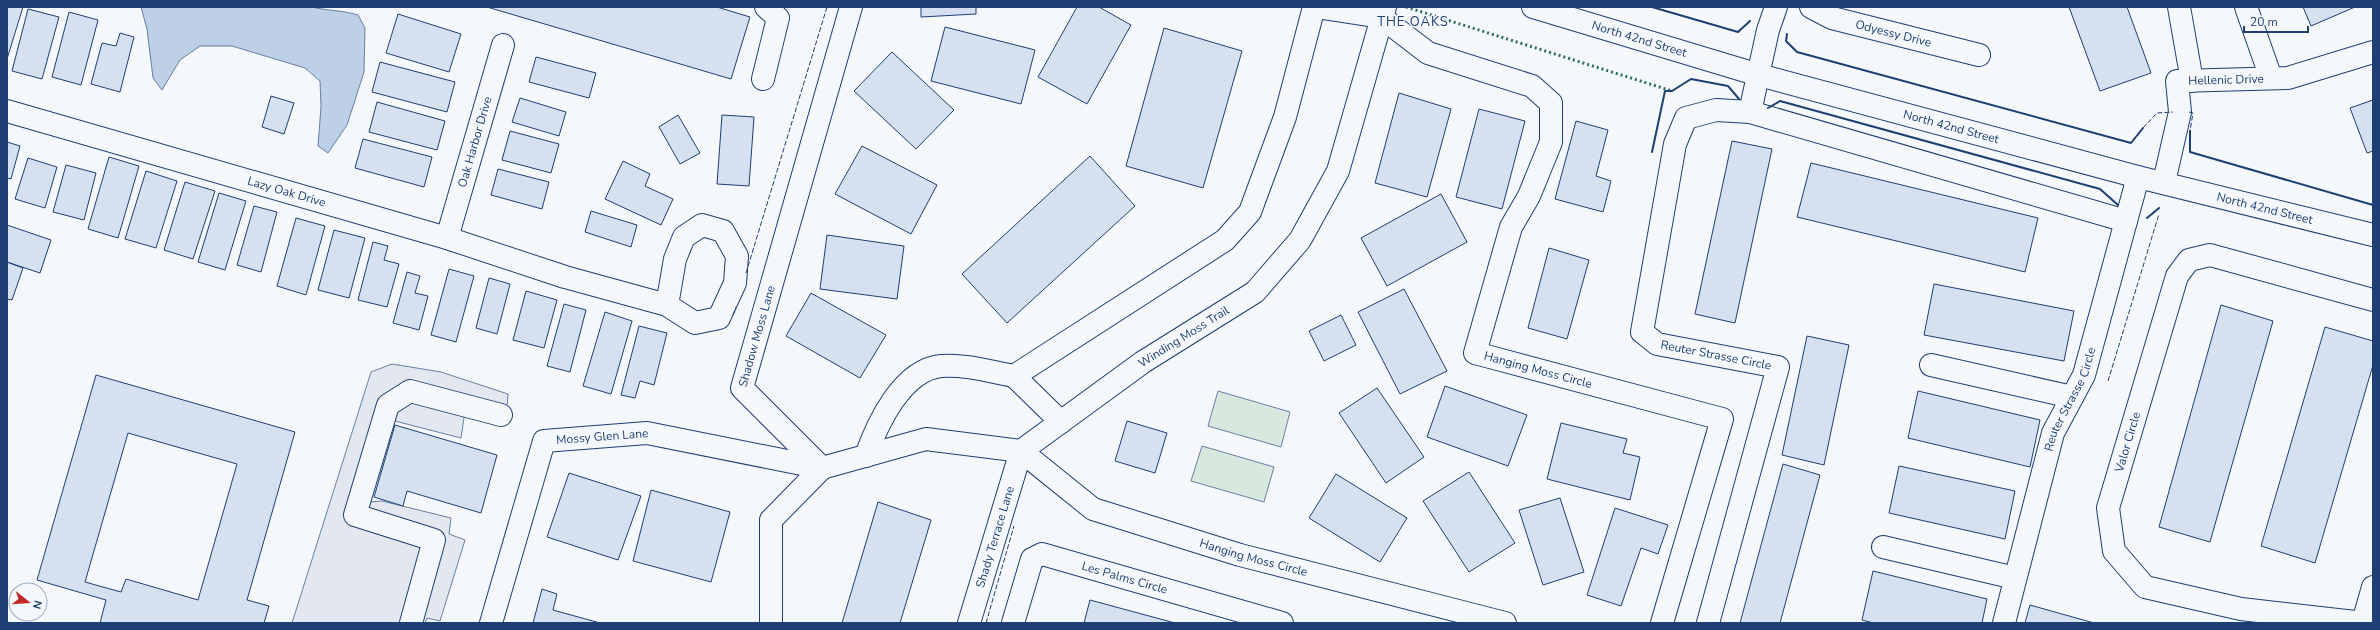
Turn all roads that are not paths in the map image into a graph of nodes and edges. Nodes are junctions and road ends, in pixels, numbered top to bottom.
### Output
1 (766, 7) edge
2 (851, 7) edge
3 (1315, 7) edge
4 (1533, 7) edge
5 (1776, 7) edge
6 (1811, 7) edge
7 (2179, 7) edge
8 (2246, 7) edge
9 (1383, 12) edge
10 (503, 45) dead end
11 (2373, 52) edge
12 (1978, 55) dead end
13 (1759, 75) junction
14 (2270, 78) junction
15 (763, 79) dead end
16 (2192, 81) junction
17 (7, 111) edge
18 (1750, 112) junction
19 (2138, 177) junction
20 (2164, 182) junction
21 (2126, 221) junction
22 (2373, 235) edge
23 (447, 238) junction
24 (2373, 300) edge
25 (666, 305) dead end
26 (1931, 365) dead end
27 (1014, 376) junction
28 (2072, 397) junction
29 (501, 415) dead end
30 (1061, 422) junction
31 (1021, 451) junction
32 (866, 456) junction
33 (822, 468) junction
34 (1883, 546) dead end
35 (2015, 578) junction
36 (2373, 587) edge
37 (411, 623) edge
38 (491, 623) edge
39 (770, 623) edge
40 (969, 623) edge
41 (1013, 623) edge
42 (1282, 623) edge
43 (1505, 623) edge
44 (1662, 623) edge
45 (1708, 623) edge
46 (2004, 623) edge
47 (2363, 623) edge

1 - 15 street
2 - 33 street, Shadow Moss Lane
3 - 9 street
3 - 27 street
4 - 13 street, North 42nd Street
5 - 13 street
6 - 12 street, Odyessy Drive
7 - 16 street
8 - 14 street
9 - 30 street, Winding Moss Trail
9 - 44 street, Hanging Moss Circle
10 - 23 street, Oak Harbor Drive
11 - 14 street, Hellenic Drive
13 - 18 street
13 - 19 street, North 42nd Street
14 - 16 street, Hellenic Drive
16 - 20 street, Hellenic Drive
17 - 23 street, Lazy Oak Drive
18 - 21 street
18 - 45 street, Reuter Strasse Circle
19 - 20 street, North 42nd Street
19 - 21 street, Reuter Strasse Circle
20 - 22 street, North 42nd Street
21 - 28 street, Reuter Strasse Circle
23 - 25 street, Lazy Oak Drive
24 - 47 street, Valor Circle
26 - 28 street
27 - 30 street
27 - 32 street
28 - 35 street, Reuter Strasse Circle
29 - 37 street
30 - 31 street, Winding Moss Trail
31 - 32 street
31 - 40 street, Shady Terrace Lane
31 - 43 street, Hanging Moss Circle
32 - 33 street
33 - 38 street, Mossy Glen Lane
33 - 39 street
34 - 35 street
35 - 46 street, Reuter Strasse Circle
36 - 47 street
41 - 42 street, Les Palms Circle

